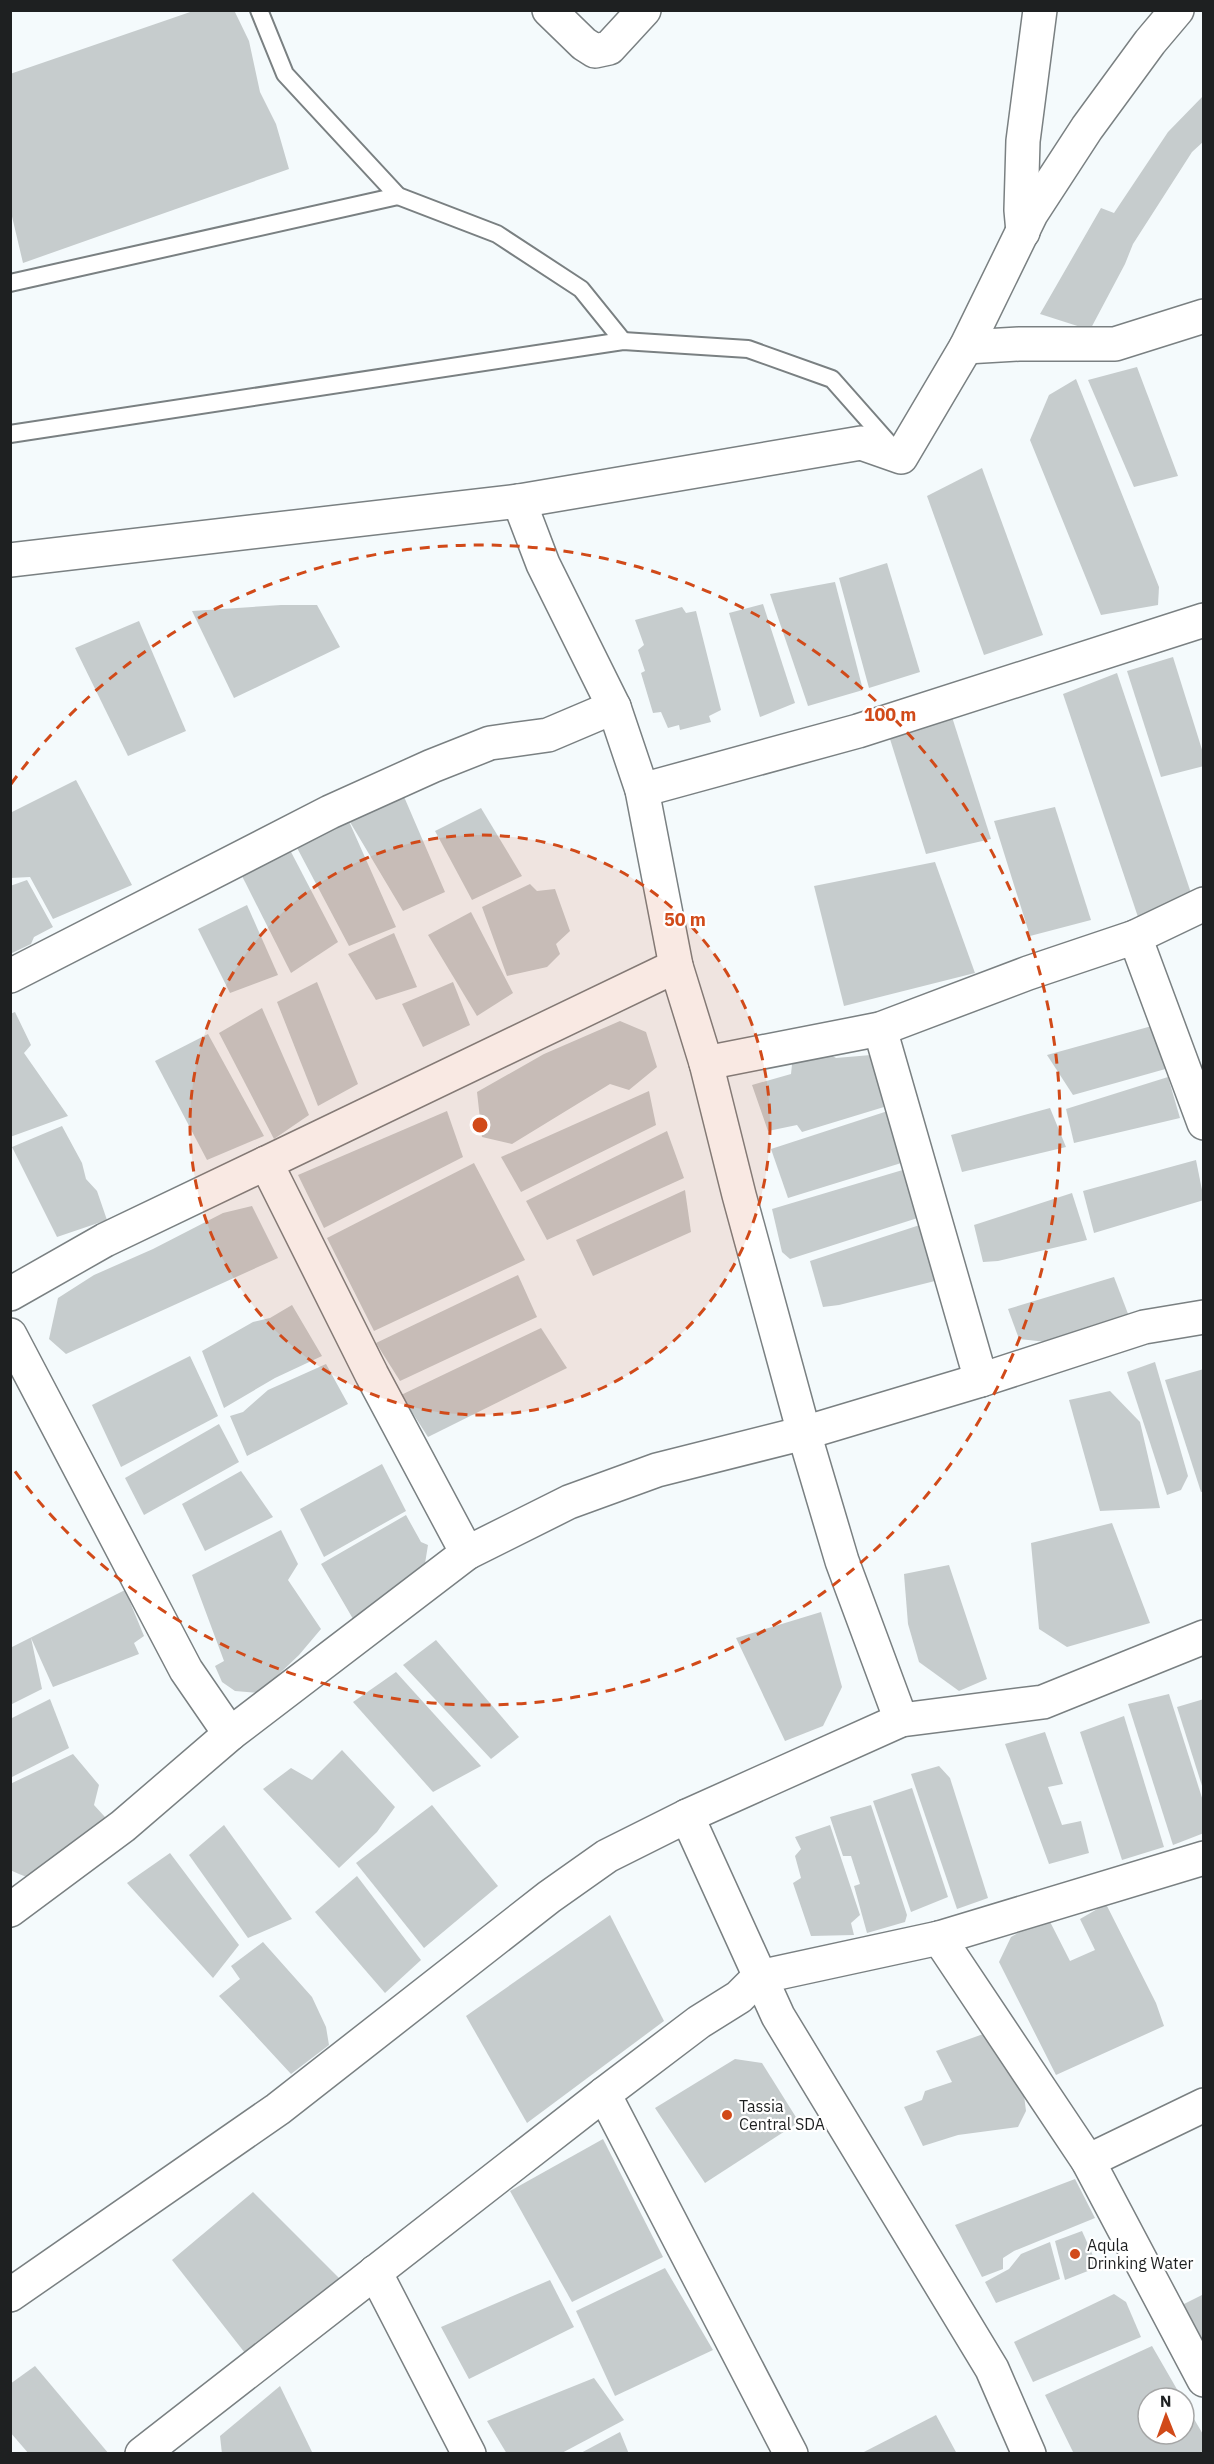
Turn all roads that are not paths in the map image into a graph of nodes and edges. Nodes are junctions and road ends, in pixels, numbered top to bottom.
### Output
1 (259, 10) edge
2 (549, 10) edge
3 (644, 10) edge
4 (1040, 10) edge
5 (1177, 10) edge
6 (398, 196) junction
7 (1023, 232) junction
8 (10, 283) edge
9 (1203, 316) edge
10 (623, 341) junction
11 (966, 347) junction
12 (10, 434) edge
13 (902, 457) junction
14 (519, 501) junction
15 (12, 562) edge
16 (1203, 620) edge
17 (614, 707) junction
18 (642, 790) junction
19 (1203, 904) edge
20 (1135, 937) junction
21 (676, 966) junction
22 (10, 976) edge
23 (880, 1029) junction
24 (706, 1063) junction
25 (1203, 1122) edge
26 (266, 1162) junction
27 (10, 1294) edge
28 (1203, 1317) edge
29 (10, 1335) edge
30 (981, 1380) junction
31 (804, 1433) junction
32 (467, 1552) junction
33 (1203, 1637) edge
34 (901, 1720) junction
35 (230, 1734) junction
36 (687, 1816) junction
37 (1203, 1858) edge
38 (10, 1910) edge
39 (939, 1938) junction
40 (759, 1977) junction
41 (604, 2094) junction
42 (1203, 2105) edge
43 (1088, 2162) junction
44 (375, 2272) junction
45 (10, 2295) edge
46 (1203, 2380) edge
47 (142, 2454) edge
48 (469, 2454) edge
49 (791, 2454) edge
50 (1029, 2454) edge

1 - 6 lane
2 - 3 street
4 - 7 street
5 - 7 street
6 - 8 lane
6 - 10 lane
7 - 11 street
9 - 11 street
10 - 12 lane
10 - 13 lane
11 - 13 street
13 - 14 street
14 - 15 street
14 - 17 street
16 - 18 street
17 - 18 street
17 - 22 street
18 - 21 street
19 - 20 street
20 - 23 street
20 - 25 street
21 - 24 street
21 - 26 street
23 - 24 street
23 - 30 street
24 - 31 street
26 - 27 street
26 - 32 street
28 - 30 street
29 - 35 street
30 - 31 street
31 - 32 street
31 - 34 street
32 - 35 street
33 - 34 street
34 - 36 street
35 - 38 street
36 - 40 street
36 - 45 street
37 - 39 street
39 - 40 street
39 - 43 street
40 - 41 street
40 - 50 street
41 - 44 street
41 - 49 street
42 - 43 street
43 - 46 street
44 - 47 street
44 - 48 street

